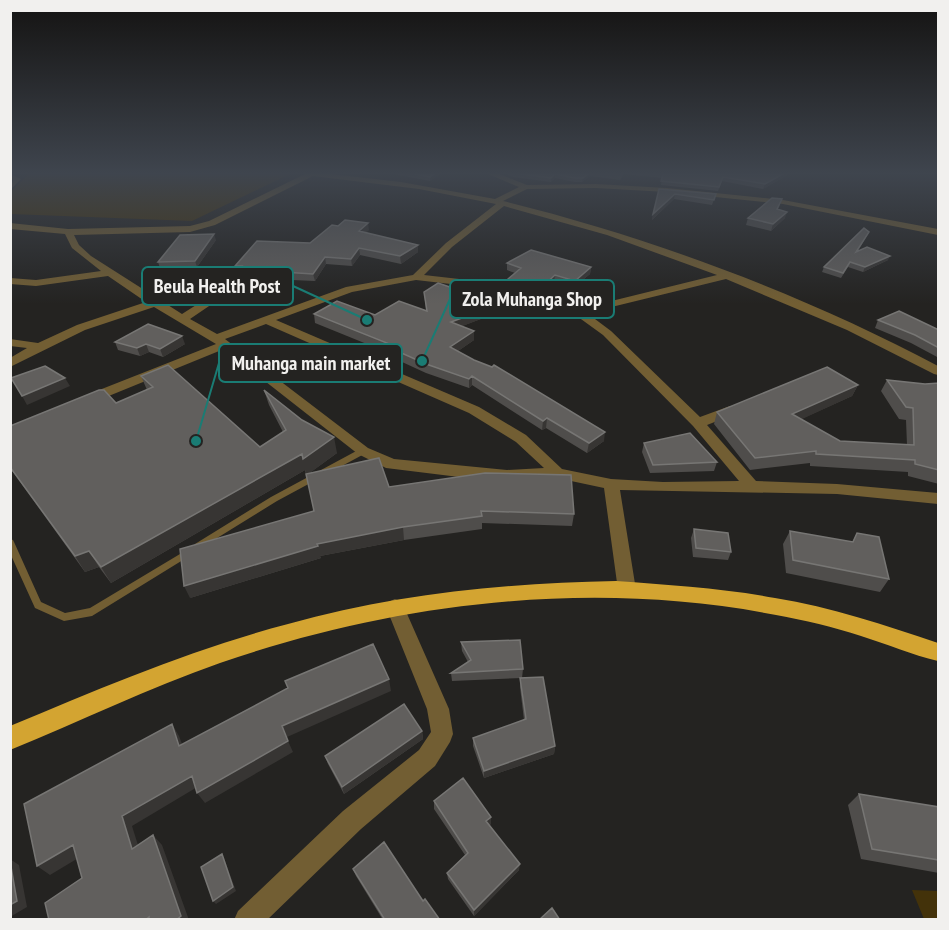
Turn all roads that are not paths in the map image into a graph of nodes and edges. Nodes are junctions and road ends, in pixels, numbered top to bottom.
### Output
1 (220, 217) edge
2 (482, 217) edge
3 (557, 217) edge
4 (863, 217) edge
5 (11, 226) edge
6 (68, 232) junction
7 (939, 232) edge
8 (110, 273) junction
9 (729, 275) junction
10 (416, 277) junction
11 (223, 278) dead end
12 (10, 281) edge
13 (156, 303) junction
14 (578, 312) junction
15 (183, 319) junction
16 (267, 320) junction
17 (221, 341) junction
18 (10, 342) edge
19 (37, 346) junction
20 (10, 363) edge
21 (939, 371) edge
22 (76, 403) edge
23 (747, 404) edge
24 (698, 423) junction
25 (363, 451) junction
26 (557, 473) junction
27 (611, 484) junction
28 (752, 486) junction
29 (939, 499) edge
30 (10, 542) edge
31 (627, 590) junction
32 (395, 607) junction
33 (939, 652) edge
34 (10, 738) edge
35 (247, 920) edge

1 - 6 street
2 - 10 street
3 - 9 street
4 - 7 street
5 - 6 street
6 - 8 street
8 - 12 street
8 - 13 street
9 - 14 street
9 - 21 street
10 - 14 street
10 - 16 street
11 - 15 street
13 - 15 street
13 - 19 street
14 - 24 street
15 - 17 street
16 - 17 street
16 - 26 street
17 - 22 street
17 - 25 street
18 - 19 street
19 - 20 street
23 - 24 street
24 - 28 street
25 - 26 street
25 - 30 lane
26 - 27 street
27 - 28 street
27 - 31 street
28 - 29 street
31 - 32 highway
31 - 33 highway
32 - 34 highway
32 - 35 street

